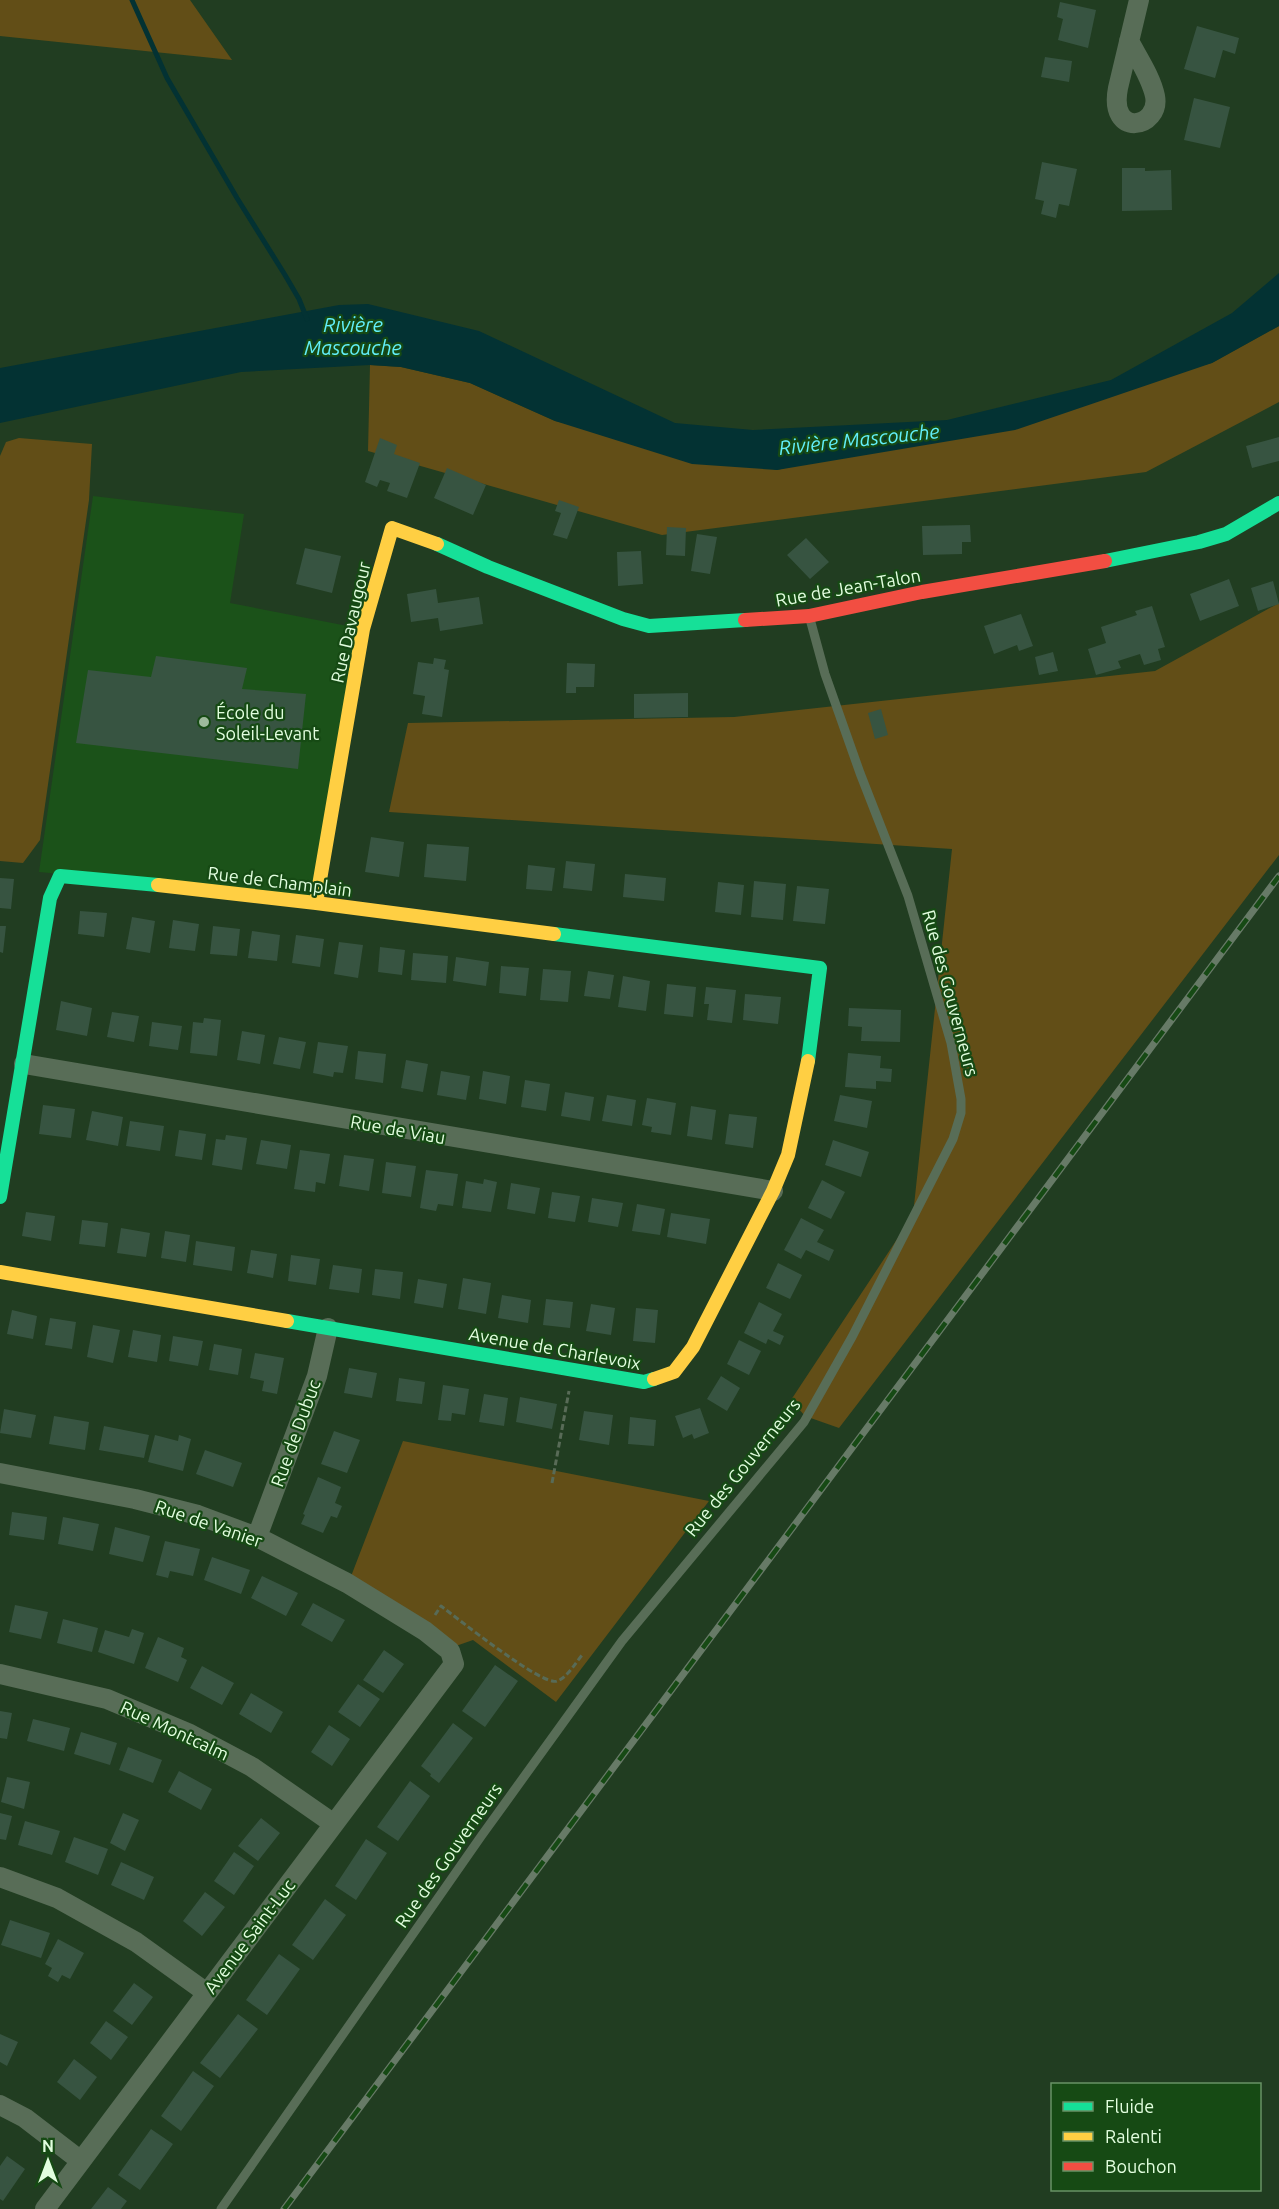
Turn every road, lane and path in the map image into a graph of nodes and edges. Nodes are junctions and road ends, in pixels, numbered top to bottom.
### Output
1 (1139, 0) edge
2 (1129, 41) dead end
3 (1279, 503) edge
4 (392, 528) joint
5 (809, 616) junction
6 (316, 903) junction
7 (820, 968) joint
8 (24, 1065) junction
9 (773, 1191) junction
10 (0, 1197) edge
11 (0, 1272) edge
12 (328, 1328) junction
13 (574, 1369) junction
14 (0, 1473) edge
15 (552, 1483) dead end
16 (257, 1537) junction
17 (425, 1632) junction
18 (583, 1654) dead end
19 (454, 1664) joint
20 (0, 1674) edge
21 (334, 1824) junction
22 (0, 1877) edge
23 (207, 1993) junction
24 (0, 2105) edge
25 (81, 2161) junction
26 (45, 2209) edge
27 (221, 2209) edge

1 - 2 street
3 - 5 street, Rue de Jean-Talon
4 - 5 street, Rue de Jean-Talon
4 - 6 street, Rue Davaugour
5 - 27 lane, Rue des Gouverneurs
6 - 7 street, Rue de Champlain
6 - 8 street, Rue de Champlain
7 - 9 street, Avenue de Charlevoix
8 - 9 street, Rue de Viau
8 - 10 street, Rue de Champlain
9 - 13 street, Avenue de Charlevoix
11 - 12 street, Avenue de Charlevoix
12 - 13 street, Avenue de Charlevoix
12 - 16 street, Rue de Dubuc
13 - 15 path
14 - 16 street, Rue de Vanier
16 - 17 street, Rue de Vanier
17 - 18 path
17 - 19 street, Rue de Vanier
19 - 21 street, Avenue Saint-Luc
20 - 21 street, Rue Montcalm
21 - 23 street, Avenue Saint-Luc
22 - 23 street
23 - 25 street, Avenue Saint-Luc
24 - 25 street
25 - 26 street, Avenue Saint-Luc

